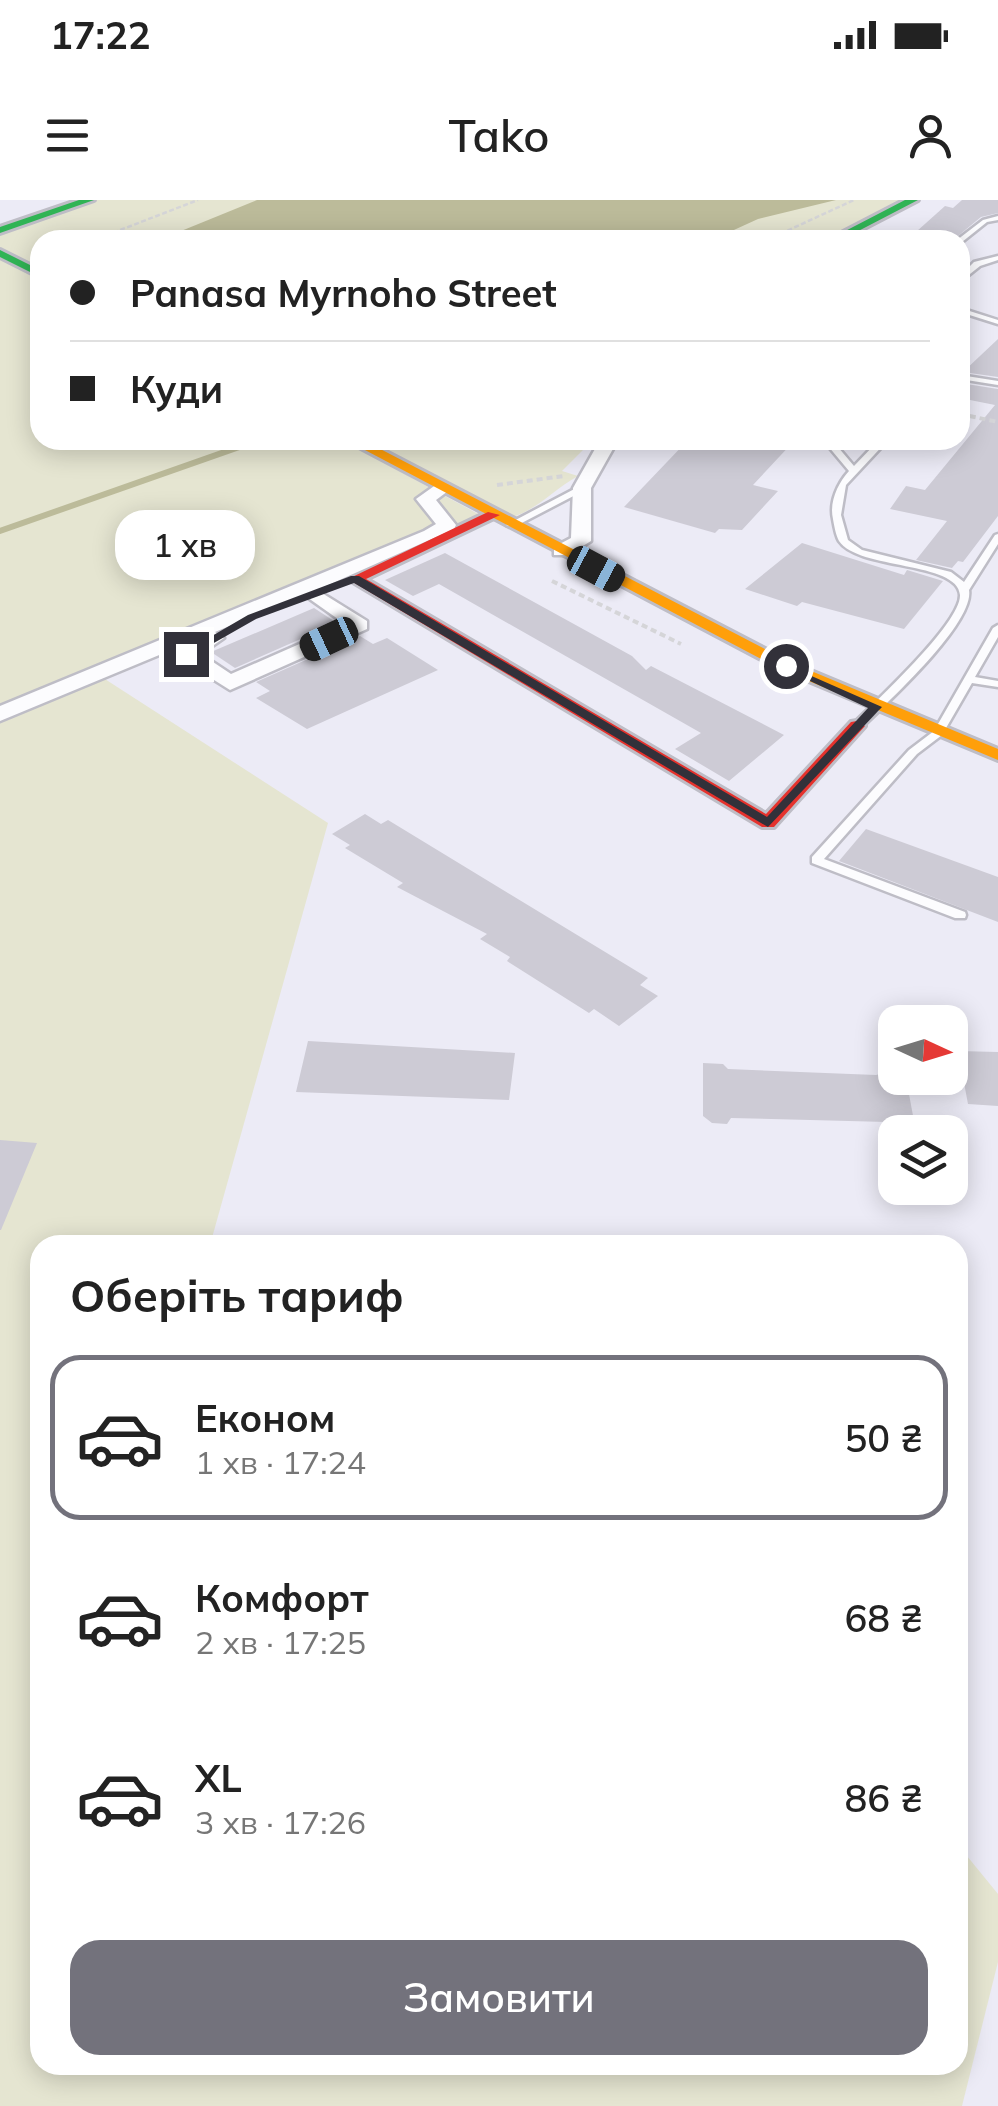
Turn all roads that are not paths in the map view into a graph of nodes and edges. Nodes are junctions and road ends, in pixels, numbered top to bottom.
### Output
1 (89, 200) edge
2 (913, 200) edge
3 (998, 218) edge
4 (0, 230) edge
5 (852, 230) edge
6 (970, 233) edge
7 (0, 252) edge
8 (998, 258) edge
9 (30, 268) edge
10 (970, 271) edge
11 (970, 313) edge
12 (998, 322) edge
13 (970, 379) edge
14 (998, 383) edge
15 (372, 450) edge
16 (603, 450) edge
17 (836, 450) edge
18 (873, 450) edge
19 (852, 469) junction
20 (584, 482) junction
21 (443, 488) junction
22 (502, 520) junction
23 (998, 537) edge
24 (561, 552) junction
25 (355, 579) junction
26 (964, 589) junction
27 (314, 595) junction
28 (998, 628) edge
29 (972, 680) junction
30 (998, 684) edge
31 (876, 707) junction
32 (0, 714) edge
33 (857, 726) joint
34 (938, 732) junction
35 (998, 755) edge
36 (960, 914) dead end

1 - 4 street
2 - 5 street
3 - 6 lane
7 - 9 street
8 - 10 lane
11 - 12 lane
13 - 14 lane
15 - 21 street
16 - 20 street
17 - 19 lane
18 - 19 lane
19 - 26 lane
20 - 22 lane
20 - 24 street
21 - 22 street
21 - 32 street
22 - 24 street
22 - 25 street
23 - 26 lane
24 - 31 street
25 - 27 street
25 - 33 street
26 - 31 lane
27 - 27 street
28 - 29 lane
29 - 30 lane
29 - 34 lane
31 - 33 lane
31 - 34 street
34 - 35 street
34 - 36 lane

